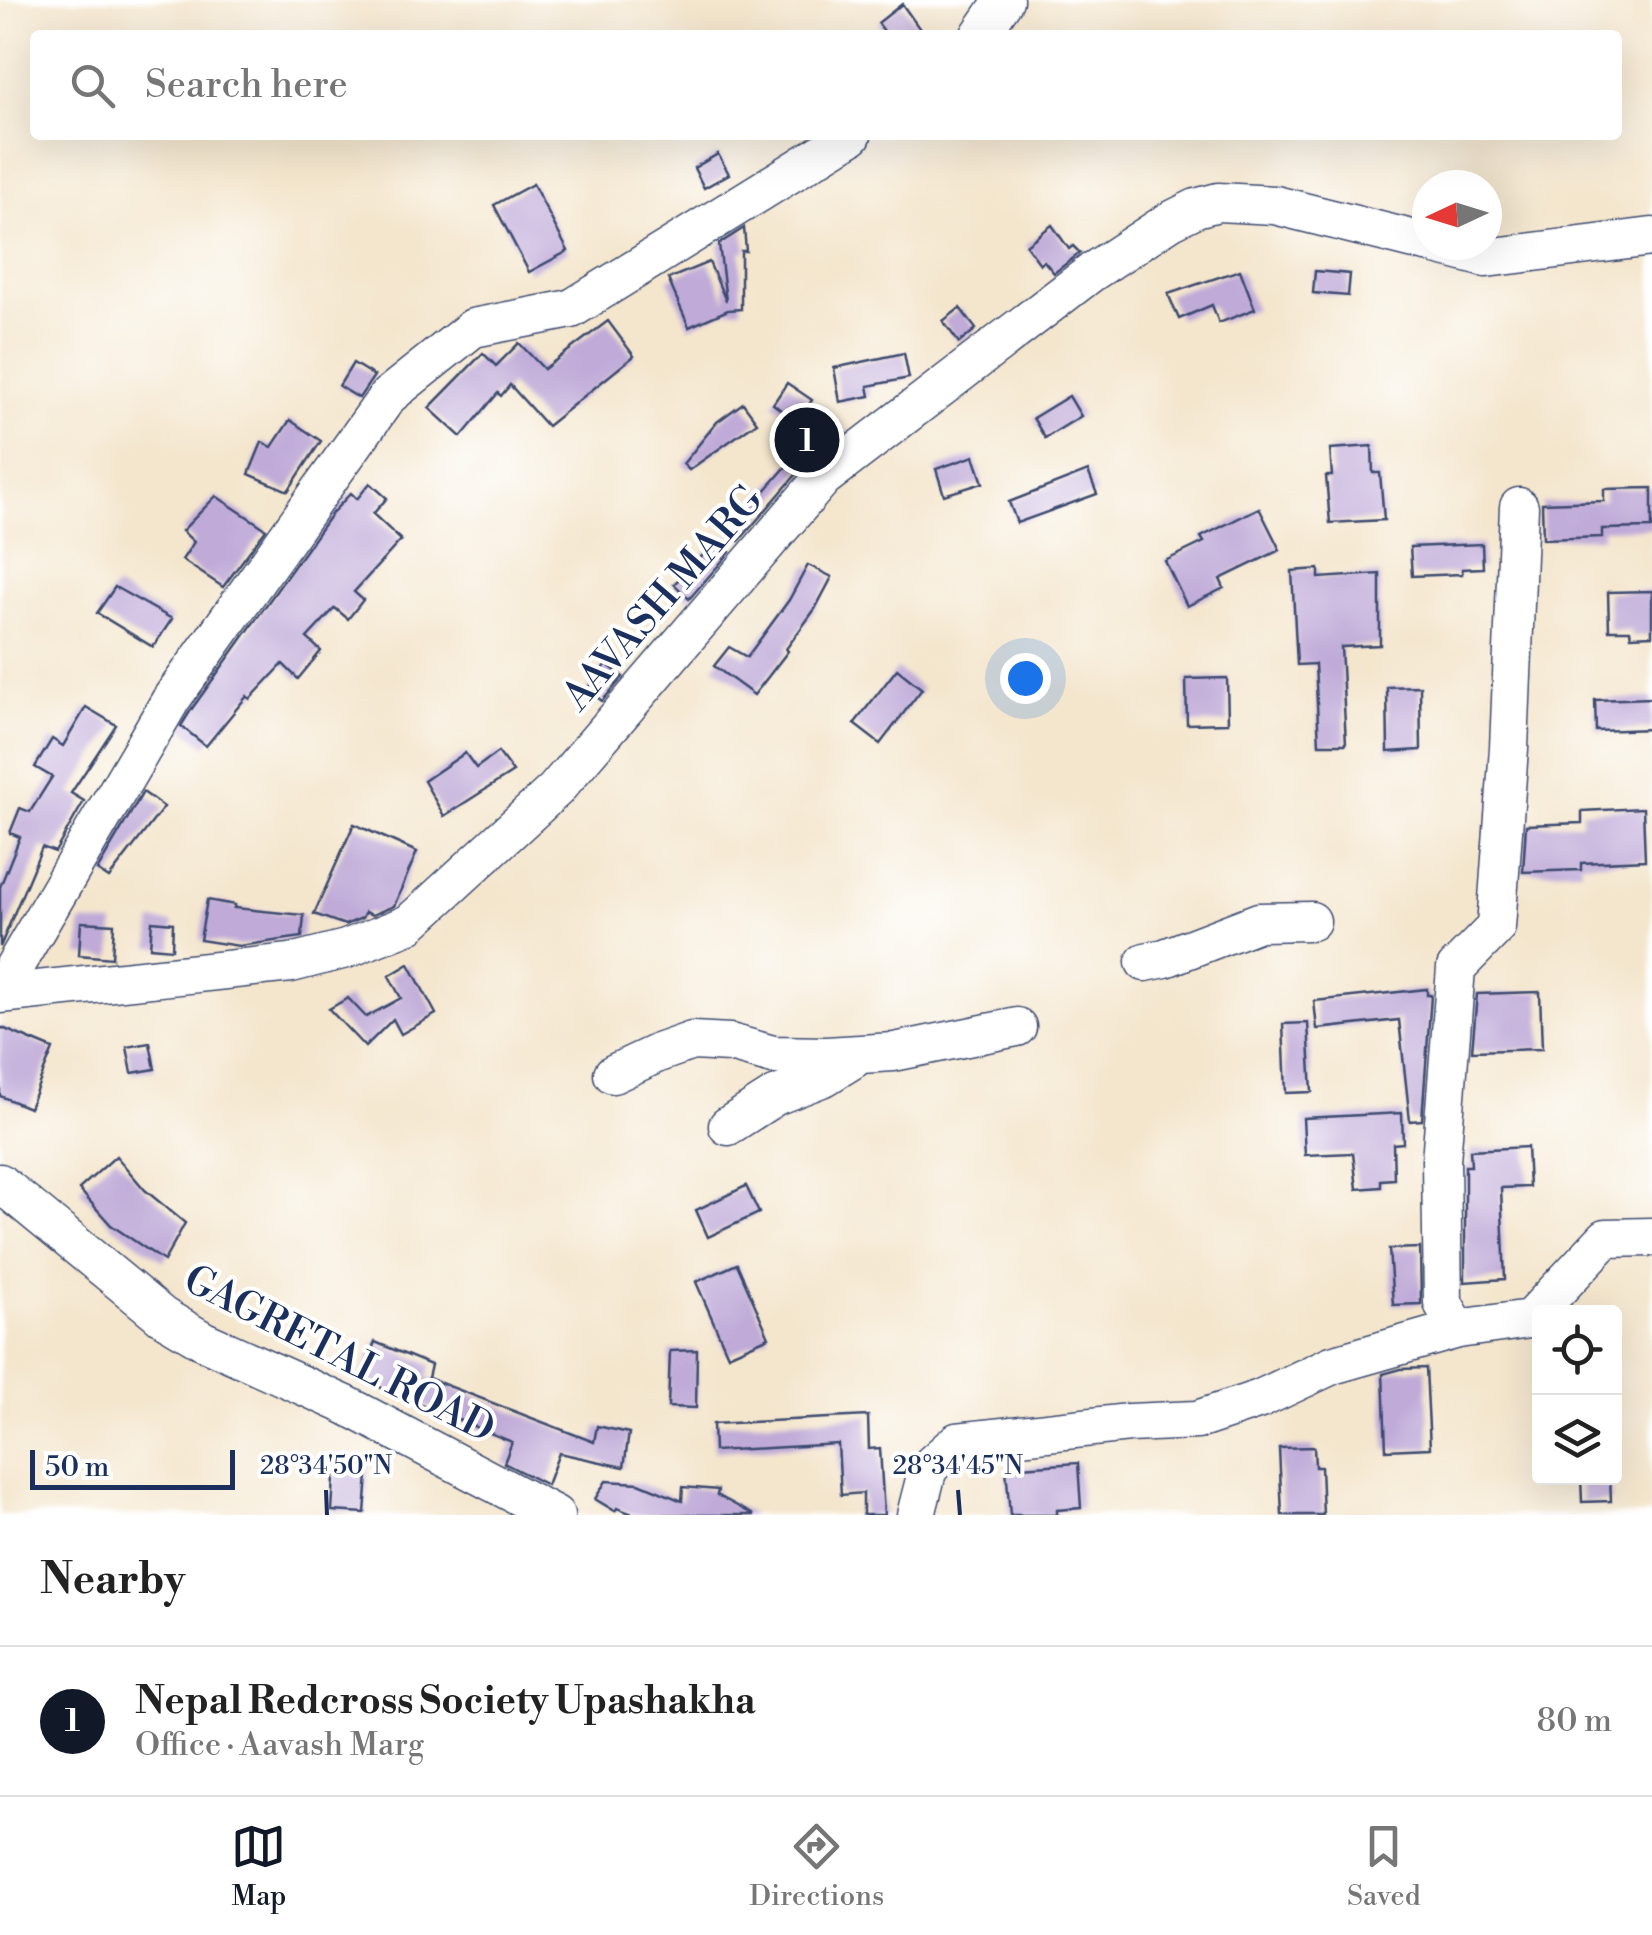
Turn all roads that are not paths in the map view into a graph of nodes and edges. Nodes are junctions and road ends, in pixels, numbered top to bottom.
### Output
1 (1004, 0) edge
2 (983, 30) edge
3 (844, 140) edge
4 (1652, 237) edge
5 (1412, 239) edge
6 (1502, 256) edge
7 (1519, 507) dead end
8 (1311, 921) dead end
9 (1146, 962) dead end
10 (0, 992) edge
11 (1017, 1028) dead end
12 (861, 1054) junction
13 (613, 1074) dead end
14 (728, 1126) dead end
15 (0, 1183) edge
16 (1652, 1236) edge
17 (1458, 1329) junction
18 (555, 1515) edge
19 (916, 1515) edge

1 - 2 street
3 - 10 street
4 - 6 street
5 - 10 street, AAVASH MARG
7 - 17 street
8 - 9 street
11 - 12 street
12 - 13 street
12 - 14 street
15 - 18 street, GAGRETAL ROAD
16 - 17 street
17 - 19 street

